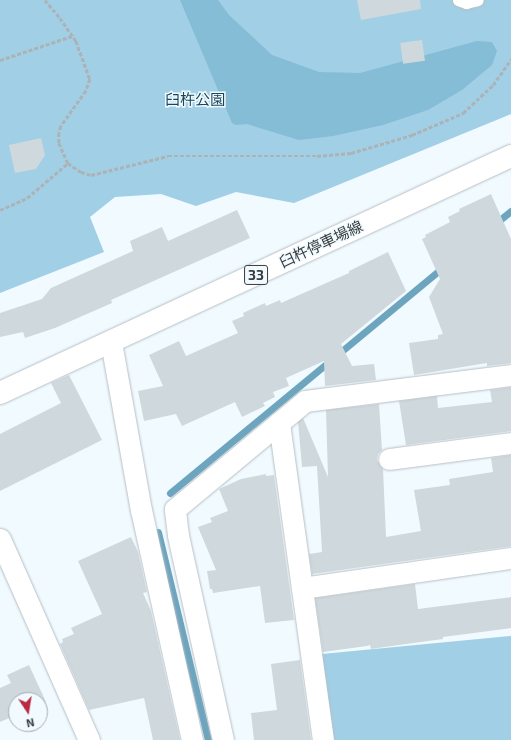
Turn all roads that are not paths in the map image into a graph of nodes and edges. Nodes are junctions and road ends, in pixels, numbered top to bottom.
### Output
1 (458, 0) edge
2 (478, 0) edge
3 (511, 156) edge
4 (111, 342) junction
5 (511, 375) edge
6 (0, 393) edge
7 (279, 423) junction
8 (511, 443) edge
9 (389, 459) dead end
10 (141, 510) junction
11 (176, 516) junction
12 (0, 539) edge
13 (511, 558) edge
14 (302, 588) junction
15 (89, 740) edge
16 (192, 740) edge
17 (223, 740) edge
18 (323, 740) edge

1 - 2 lane
3 - 4 main road, 臼杵停車場線 / 33
4 - 6 main road, 臼杵停車場線 / 33
4 - 10 street
5 - 7 street
7 - 11 street
7 - 14 street
8 - 9 street
10 - 11 street
10 - 16 street
11 - 17 street
12 - 15 street
13 - 14 street
14 - 18 street

